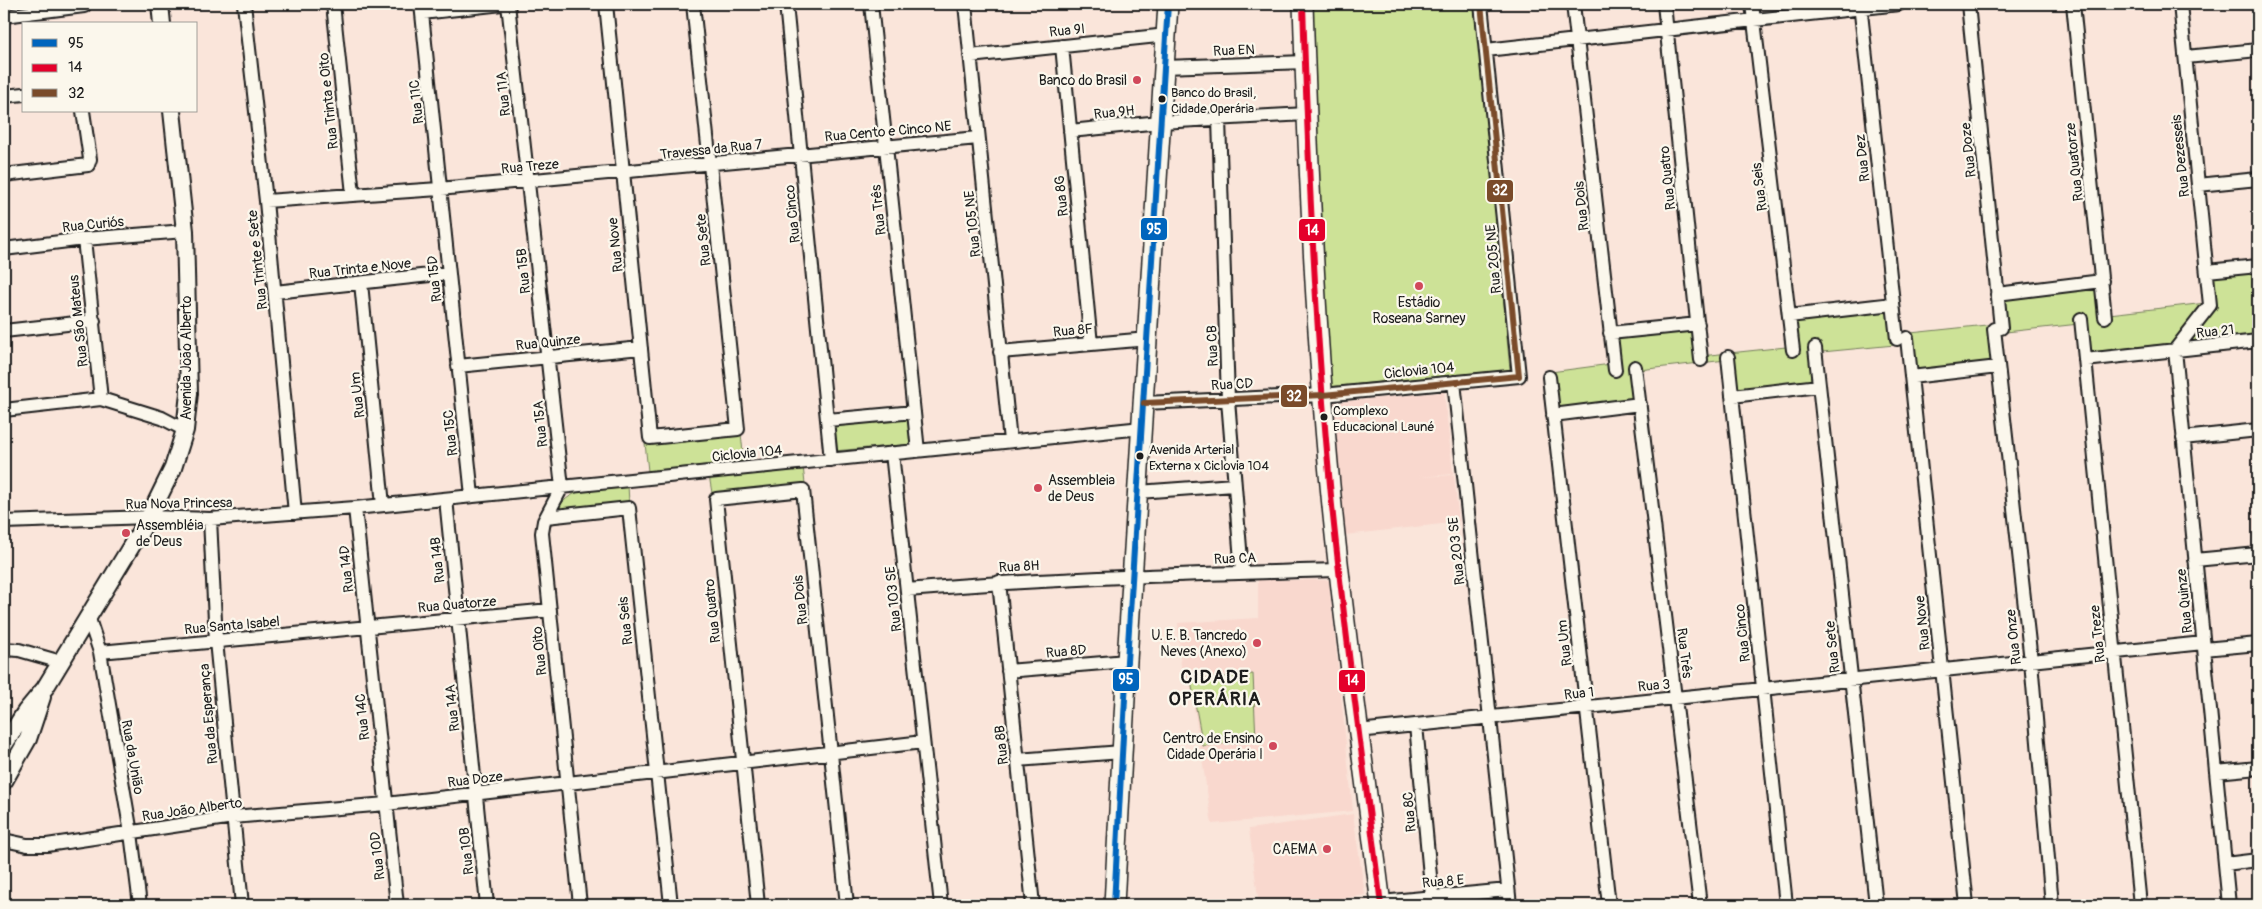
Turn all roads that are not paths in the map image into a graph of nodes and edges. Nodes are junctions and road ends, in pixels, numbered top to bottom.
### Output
1 (160, 4) edge
2 (244, 4) edge
3 (333, 4) edge
4 (502, 4) edge
5 (508, 4) edge
6 (606, 4) edge
7 (693, 4) edge
8 (786, 4) edge
9 (871, 4) edge
10 (964, 4) edge
11 (1168, 4) edge
12 (1303, 4) edge
13 (1482, 4) edge
14 (1574, 4) edge
15 (1664, 4) edge
16 (1752, 4) edge
17 (1899, 4) edge
18 (1968, 4) edge
19 (2073, 4) edge
20 (2180, 4) edge
21 (84, 6) dead end
22 (1860, 6) edge
23 (422, 8) edge
24 (4, 16) edge
25 (1754, 20) junction
26 (162, 22) edge
27 (1667, 30) junction
28 (1166, 35) junction
29 (1577, 40) junction
30 (1062, 46) junction
31 (1486, 50) junction
32 (2258, 50) edge
33 (970, 56) junction
34 (2186, 57) junction
35 (1305, 62) junction
36 (1164, 67) junction
37 (22, 94) edge
38 (4, 96) edge
39 (84, 112) edge
40 (172, 112) edge
41 (1308, 114) junction
42 (1220, 119) junction
43 (1160, 122) junction
44 (1070, 131) junction
45 (978, 138) junction
46 (886, 147) junction
47 (801, 155) junction
48 (710, 164) junction
49 (623, 172) junction
50 (4, 175) edge
51 (2258, 179) edge
52 (528, 181) junction
53 (2198, 185) junction
54 (439, 189) junction
55 (353, 194) junction
56 (266, 201) junction
57 (185, 231) junction
58 (84, 239) junction
59 (4, 249) edge
60 (2258, 266) edge
61 (2207, 271) junction
62 (448, 273) junction
63 (2102, 281) junction
64 (361, 283) junction
65 (275, 292) junction
66 (1998, 294) junction
67 (1893, 304) junction
68 (1789, 316) junction
69 (2105, 317) dead end
70 (2082, 319) dead end
71 (94, 321) junction
72 (1698, 324) junction
73 (1997, 328) joint
74 (4, 331) edge
75 (1610, 333) junction
76 (1148, 339) junction
77 (1902, 339) joint
78 (2258, 341) edge
79 (1091, 344) junction
80 (641, 348) junction
81 (1815, 348) dead end
82 (1793, 350) dead end
83 (2174, 350) junction
84 (1000, 352) junction
85 (547, 357) junction
86 (1728, 357) dead end
87 (1701, 360) dead end
88 (2085, 360) junction
89 (458, 366) junction
90 (1635, 367) dead end
91 (1998, 367) junction
92 (1615, 370) dead end
93 (1519, 376) joint
94 (1548, 377) dead end
95 (1911, 377) junction
96 (1454, 382) junction
97 (1819, 386) junction
98 (1323, 395) junction
99 (1732, 396) junction
100 (101, 399) junction
101 (1228, 400) junction
102 (1144, 404) junction
103 (1640, 404) junction
104 (4, 410) edge
105 (914, 412) junction
106 (1553, 415) junction
107 (828, 420) junction
108 (1142, 428) junction
109 (185, 430) junction
110 (2258, 430) edge
111 (694, 434) joint
112 (2183, 438) junction
113 (1010, 442) junction
114 (918, 451) junction
115 (892, 453) junction
116 (832, 460) junction
117 (1234, 485) junction
118 (562, 487) junction
119 (1138, 492) junction
120 (759, 494) joint
121 (472, 496) junction
122 (446, 499) junction
123 (384, 505) junction
124 (355, 508) junction
125 (295, 513) junction
126 (148, 517) junction
127 (546, 517) junction
128 (210, 519) junction
129 (4, 522) edge
130 (2258, 554) edge
131 (2195, 560) junction
132 (1339, 570) junction
133 (1242, 573) junction
134 (1132, 576) junction
135 (999, 582) junction
136 (907, 590) junction
137 (550, 610) junction
138 (88, 616) junction
139 (458, 619) junction
140 (368, 627) junction
141 (216, 641) junction
142 (2258, 644) edge
143 (2204, 646) junction
144 (4, 649) edge
145 (100, 652) junction
146 (2114, 652) junction
147 (2031, 660) junction
148 (1127, 661) junction
149 (60, 662) junction
150 (1942, 670) junction
151 (1008, 671) junction
152 (1851, 680) junction
153 (45, 688) junction
154 (1763, 689) junction
155 (1676, 698) junction
156 (1627, 703) joint
157 (1587, 707) junction
158 (1489, 717) junction
159 (1416, 725) junction
160 (1358, 731) junction
161 (923, 742) junction
162 (4, 744) edge
163 (1122, 752) junction
164 (831, 753) junction
165 (1017, 760) junction
166 (743, 763) junction
167 (2258, 768) edge
168 (2216, 772) junction
169 (656, 773) junction
170 (4, 781) edge
171 (568, 783) junction
172 (476, 794) junction
173 (386, 804) junction
174 (233, 818) junction
175 (130, 833) junction
176 (4, 840) edge
177 (2258, 860) edge
178 (2225, 864) junction
179 (1508, 890) junction
180 (1432, 897) junction
181 (1381, 904) edge
182 (140, 905) edge
183 (242, 905) edge
184 (397, 905) edge
185 (487, 905) edge
186 (580, 905) edge
187 (670, 905) edge
188 (758, 905) edge
189 (847, 905) edge
190 (941, 905) edge
191 (1033, 905) edge
192 (1114, 905) edge
193 (1510, 905) edge
194 (1610, 905) edge
195 (1700, 905) edge
196 (1786, 905) edge
197 (1876, 905) edge
198 (1967, 905) edge
199 (2052, 905) edge
200 (2140, 905) edge
201 (2229, 905) edge

1 - 26 street
2 - 56 street, Rua Trinte e Sete
3 - 55 street, Rua Trinta e Oito
4 - 23 street
5 - 52 street, Rua 11A
6 - 49 street, Rua Nove
7 - 48 street, Rua Sete
8 - 47 street, Rua Cinco
9 - 46 street, Rua Três
10 - 33 street, Rua 105 NE
11 - 28 main road
12 - 35 main road
13 - 31 street, Rua 205 NE
14 - 29 street, Rua Dois
15 - 27 street, Rua Quatro
16 - 25 street, Rua Seis
17 - 22 street
18 - 66 street, Rua Doze
19 - 63 street, Rua Quatorze
20 - 34 street, Rua Dezesseis
21 - 24 street
22 - 25 street
22 - 67 street, Rua Dez
23 - 54 street, Rua 11C
25 - 27 street
25 - 68 street, Rua Seis
27 - 29 street
27 - 72 street, Rua Quatro
28 - 30 street, Rua 9I
28 - 36 main road
29 - 31 street
29 - 75 street, Rua Dois
30 - 33 street, Rua 9I
30 - 44 street, Rua 8G
31 - 93 street, Rua 205 NE
32 - 34 street
33 - 45 street, Rua 105 NE
34 - 53 street, Rua Dezesseis
35 - 36 street, Rua EN
35 - 41 main road
36 - 43 main road
37 - 38 street
39 - 50 street
40 - 57 street, Avenida João Alberto
41 - 42 street, Rua 9H
41 - 98 main road
42 - 43 street, Rua 9H
42 - 101 street, Rua CB
43 - 44 street, Rua 9H
43 - 76 main road
44 - 79 street, Rua 8G
45 - 46 street, Rua Cento e Cinco NE
45 - 84 street, Rua 105 NE
46 - 47 street, Rua Cento e Cinco NE
46 - 105 street, Rua Três
47 - 48 street, Travessa da Rua 7
47 - 107 street, Rua Cinco
48 - 49 street, Travessa da Rua 7
48 - 111 street, Rua Sete
49 - 52 street, Rua Treze
49 - 80 street, Rua Nove
51 - 53 street
52 - 54 street, Rua Treze
52 - 85 street, Rua 15B
53 - 61 street, Rua Dezesseis
54 - 55 street
54 - 62 street, Rua 15D
55 - 56 street
56 - 65 street, Rua Trinte e Sete
57 - 58 street, Rua Curiós
57 - 109 street, Avenida João Alberto
58 - 59 street, Rua Curiós
58 - 71 street, Rua São Mateus
60 - 61 street
61 - 83 street, Rua Dezesseis
62 - 64 street, Rua Trinta e Nove
62 - 89 street, Rua 15D
63 - 66 street
63 - 69 street, Rua Quatorze
64 - 65 street, Rua Trinta e Nove
64 - 123 street, Rua Um
65 - 125 street, Rua Trinte e Sete
66 - 73 street, Rua Doze
67 - 68 street
67 - 77 street, Rua Dez
68 - 82 street, Rua Seis
70 - 88 street, Rua Treze
71 - 74 street
71 - 100 street, Rua São Mateus
72 - 75 street
72 - 87 street, Rua Quatro
73 - 91 street, Rua Onze
75 - 92 street, Rua Dois
76 - 79 street, Rua 8F
76 - 102 main road
77 - 95 street, Rua Nove
78 - 83 street, Rua 21
79 - 84 street, Rua 8F
80 - 85 street, Rua Quinze
80 - 111 street, Rua Nove
81 - 97 street, Rua Sete
83 - 88 street
83 - 112 street, Rua Quinze
84 - 113 street, Rua 105 NE
85 - 89 street, Rua Quinze
85 - 118 street, Rua 15A
86 - 99 street, Rua Cinco
88 - 146 street, Rua Treze
89 - 121 street, Rua 15C
90 - 103 street, Rua Três
91 - 95 street
91 - 147 street, Rua Onze
93 - 96 street, Ciclovia 104
94 - 106 street, Rua Um
95 - 150 street, Rua Nove
96 - 98 street, Ciclovia 104
96 - 158 street, Rua 203 SE
97 - 99 street
97 - 152 street, Rua Sete
98 - 101 street, Rua CD
98 - 132 main road
99 - 154 street, Rua Cinco
100 - 104 street
100 - 109 street
101 - 102 street, Rua CD
101 - 117 street, Rua CB
102 - 108 main road
103 - 106 street
103 - 155 street, Rua Três
105 - 107 street
105 - 114 street, Rua Três
106 - 157 street, Rua Um
107 - 116 street, Rua Cinco
108 - 113 street, Ciclovia 104
108 - 119 main road
109 - 126 street, Avenida João Alberto
110 - 112 street
112 - 131 street, Rua Quinze
113 - 114 street, Ciclovia 104
114 - 115 street, Ciclovia 104
115 - 116 street, Ciclovia 104
115 - 136 street, Rua 103 SE
116 - 118 street, Ciclovia 104
117 - 119 street
117 - 133 street, Rua CB
118 - 121 street, Ciclovia 104
118 - 127 street, Rua Oito
119 - 134 main road
120 - 164 street, Rua Dois
120 - 166 street, Rua Quatro
121 - 122 street, Ciclovia 104
122 - 123 street, Ciclovia 104
122 - 139 street, Rua 14B
123 - 124 street, Ciclovia 104
124 - 125 street, Rua Nova Princesa
124 - 140 street, Rua 14D
125 - 128 street, Rua Nova Princesa
126 - 128 street, Rua Nova Princesa
126 - 129 street, Rua Nova Princesa
126 - 138 street, Avenida João Alberto
127 - 137 street, Rua Oito
127 - 169 street, Rua Seis
128 - 141 street, Rua da Esperança
130 - 131 street
131 - 143 street, Rua Quinze
132 - 133 street, Rua CA
132 - 160 main road
133 - 134 street, Rua CA
134 - 135 street, Rua 8H
134 - 148 main road
135 - 136 street, Rua 8H
135 - 151 street, Rua 8B
136 - 161 street, Rua 103 SE
137 - 139 street, Rua Quatorze
137 - 171 street, Rua Oito
138 - 145 street, Rua da União
138 - 149 street, Avenida João Alberto
139 - 140 street, Rua Quatorze
139 - 172 street, Rua 14A
140 - 141 street, Rua Santa Isabel
140 - 173 street, Rua 14C
141 - 145 street, Rua Santa Isabel
141 - 174 street, Rua da Esperança
142 - 143 street, Rua 3
143 - 146 street, Rua 3
143 - 168 street, Rua Quinze
144 - 149 street
145 - 175 street, Rua da União
146 - 147 street, Rua 3
146 - 200 street, Rua Treze
147 - 150 street, Rua 3
147 - 199 street, Rua Onze
148 - 151 street, Rua 8D
148 - 163 main road
149 - 153 street, Avenida João Alberto
150 - 152 street, Rua 3
150 - 198 street, Rua Nove
151 - 165 street, Rua 8B
152 - 154 street, Rua 3
152 - 197 street, Rua Sete
153 - 162 street, Avenida João Alberto
153 - 170 street, Avenida João Alberto
154 - 155 street, Rua 3
154 - 196 street, Rua Cinco
155 - 156 street, Rua 3
155 - 195 street, Rua Três
156 - 157 street, Rua 1
157 - 158 street, Rua 1
157 - 194 street, Rua Um
158 - 159 street
158 - 179 street, Rua 203 SE
159 - 160 street
159 - 180 street, Rua 8C
160 - 181 main road
161 - 164 street
161 - 190 street, Rua 103 SE
163 - 165 street
163 - 192 main road
164 - 166 street
164 - 189 street, Rua Dois
165 - 191 street, Rua 8B
166 - 169 street
166 - 188 street, Rua Quatro
167 - 168 street
168 - 178 street, Rua Quinze
169 - 171 street
169 - 187 street, Rua Seis
171 - 172 street, Rua Doze
171 - 186 street, Rua Oito
172 - 173 street, Rua Doze
172 - 185 street, Rua 10B
173 - 174 street, Rua João Alberto
173 - 184 street, Rua 10D
174 - 175 street, Rua João Alberto
174 - 183 street, Rua da Esperança
175 - 176 street, Rua João Alberto
175 - 182 street, Rua da União
177 - 178 street
178 - 201 street, Rua Quinze
179 - 180 street, Rua 8 E
179 - 193 street, Rua 203 SE
180 - 181 street, Rua 8 E

